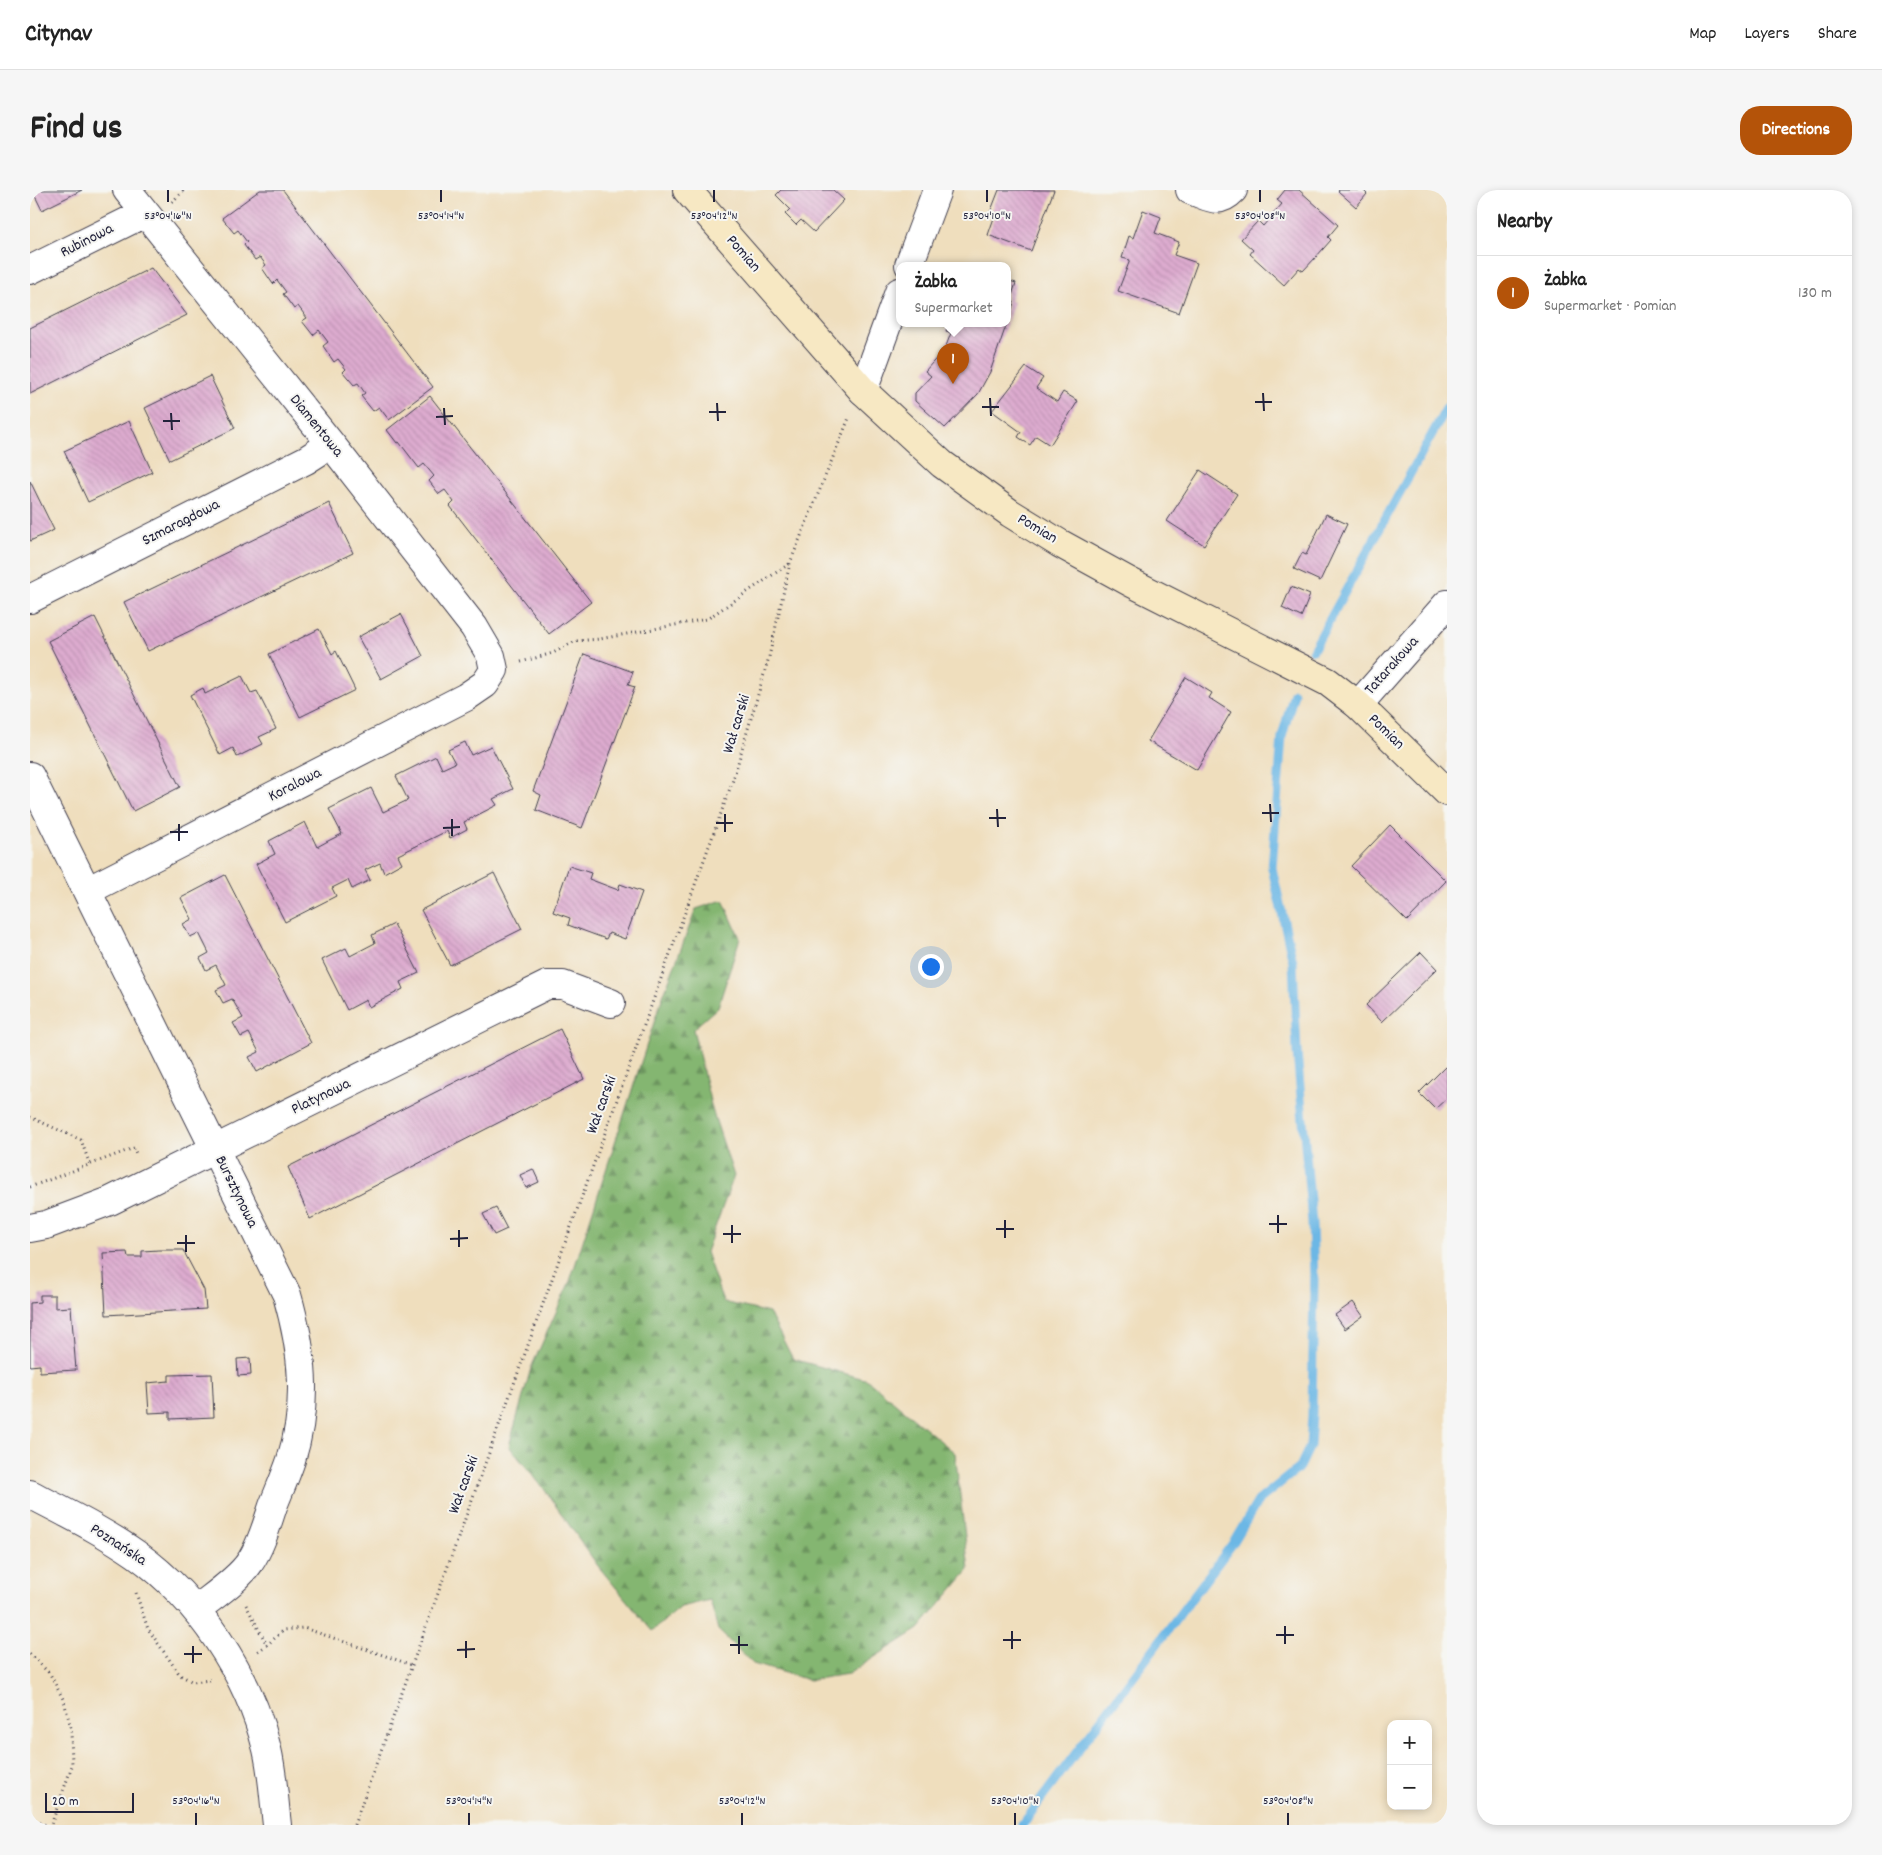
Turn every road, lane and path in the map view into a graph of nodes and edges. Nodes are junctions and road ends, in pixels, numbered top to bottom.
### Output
1 (127, 190) edge
2 (687, 190) edge
3 (937, 190) edge
4 (1190, 190) edge
5 (1233, 190) edge
6 (145, 212) junction
7 (910, 262) edge
8 (30, 270) edge
9 (896, 300) edge
10 (863, 391) junction
11 (331, 444) junction
12 (790, 563) junction
13 (30, 599) edge
14 (1447, 604) edge
15 (494, 670) junction
16 (1358, 705) junction
17 (30, 776) edge
18 (1447, 792) edge
19 (88, 891) junction
20 (611, 1003) dead end
21 (30, 1117) edge
22 (215, 1150) junction
23 (90, 1166) junction
24 (168, 1173) junction
25 (30, 1187) edge
26 (30, 1228) edge
27 (30, 1494) edge
28 (136, 1590) dead end
29 (196, 1610) junction
30 (267, 1646) dead end
31 (30, 1654) edge
32 (412, 1665) junction
33 (205, 1673) dead end
34 (30, 1819) edge
35 (46, 1825) edge
36 (51, 1825) edge
37 (277, 1825) edge
38 (354, 1825) edge

1 - 6 street, Diamentowa
2 - 10 street, Pomian
3 - 7 street
4 - 5 street
6 - 8 street, Rubinowa
6 - 11 street, Diamentowa
9 - 10 street
10 - 12 path, Wał carski
10 - 16 street, Pomian
11 - 13 street, Szmaragdowa
11 - 15 street, Diamentowa
12 - 15 path
12 - 32 path, Wał carski
14 - 16 street, Tatarakowa
15 - 19 street, Koralowa
16 - 18 street, Pomian
17 - 19 street, Bursztynowa
19 - 22 street, Bursztynowa
20 - 22 street, Platynowa
21 - 23 path
22 - 24 street, Platynowa
22 - 29 street, Bursztynowa
23 - 24 path
23 - 25 path
24 - 26 street, Platynowa
27 - 29 street, Poznańska
28 - 33 path
29 - 37 street, Poznańska
30 - 32 path
31 - 36 path
32 - 38 path, Wał carski
34 - 35 path

